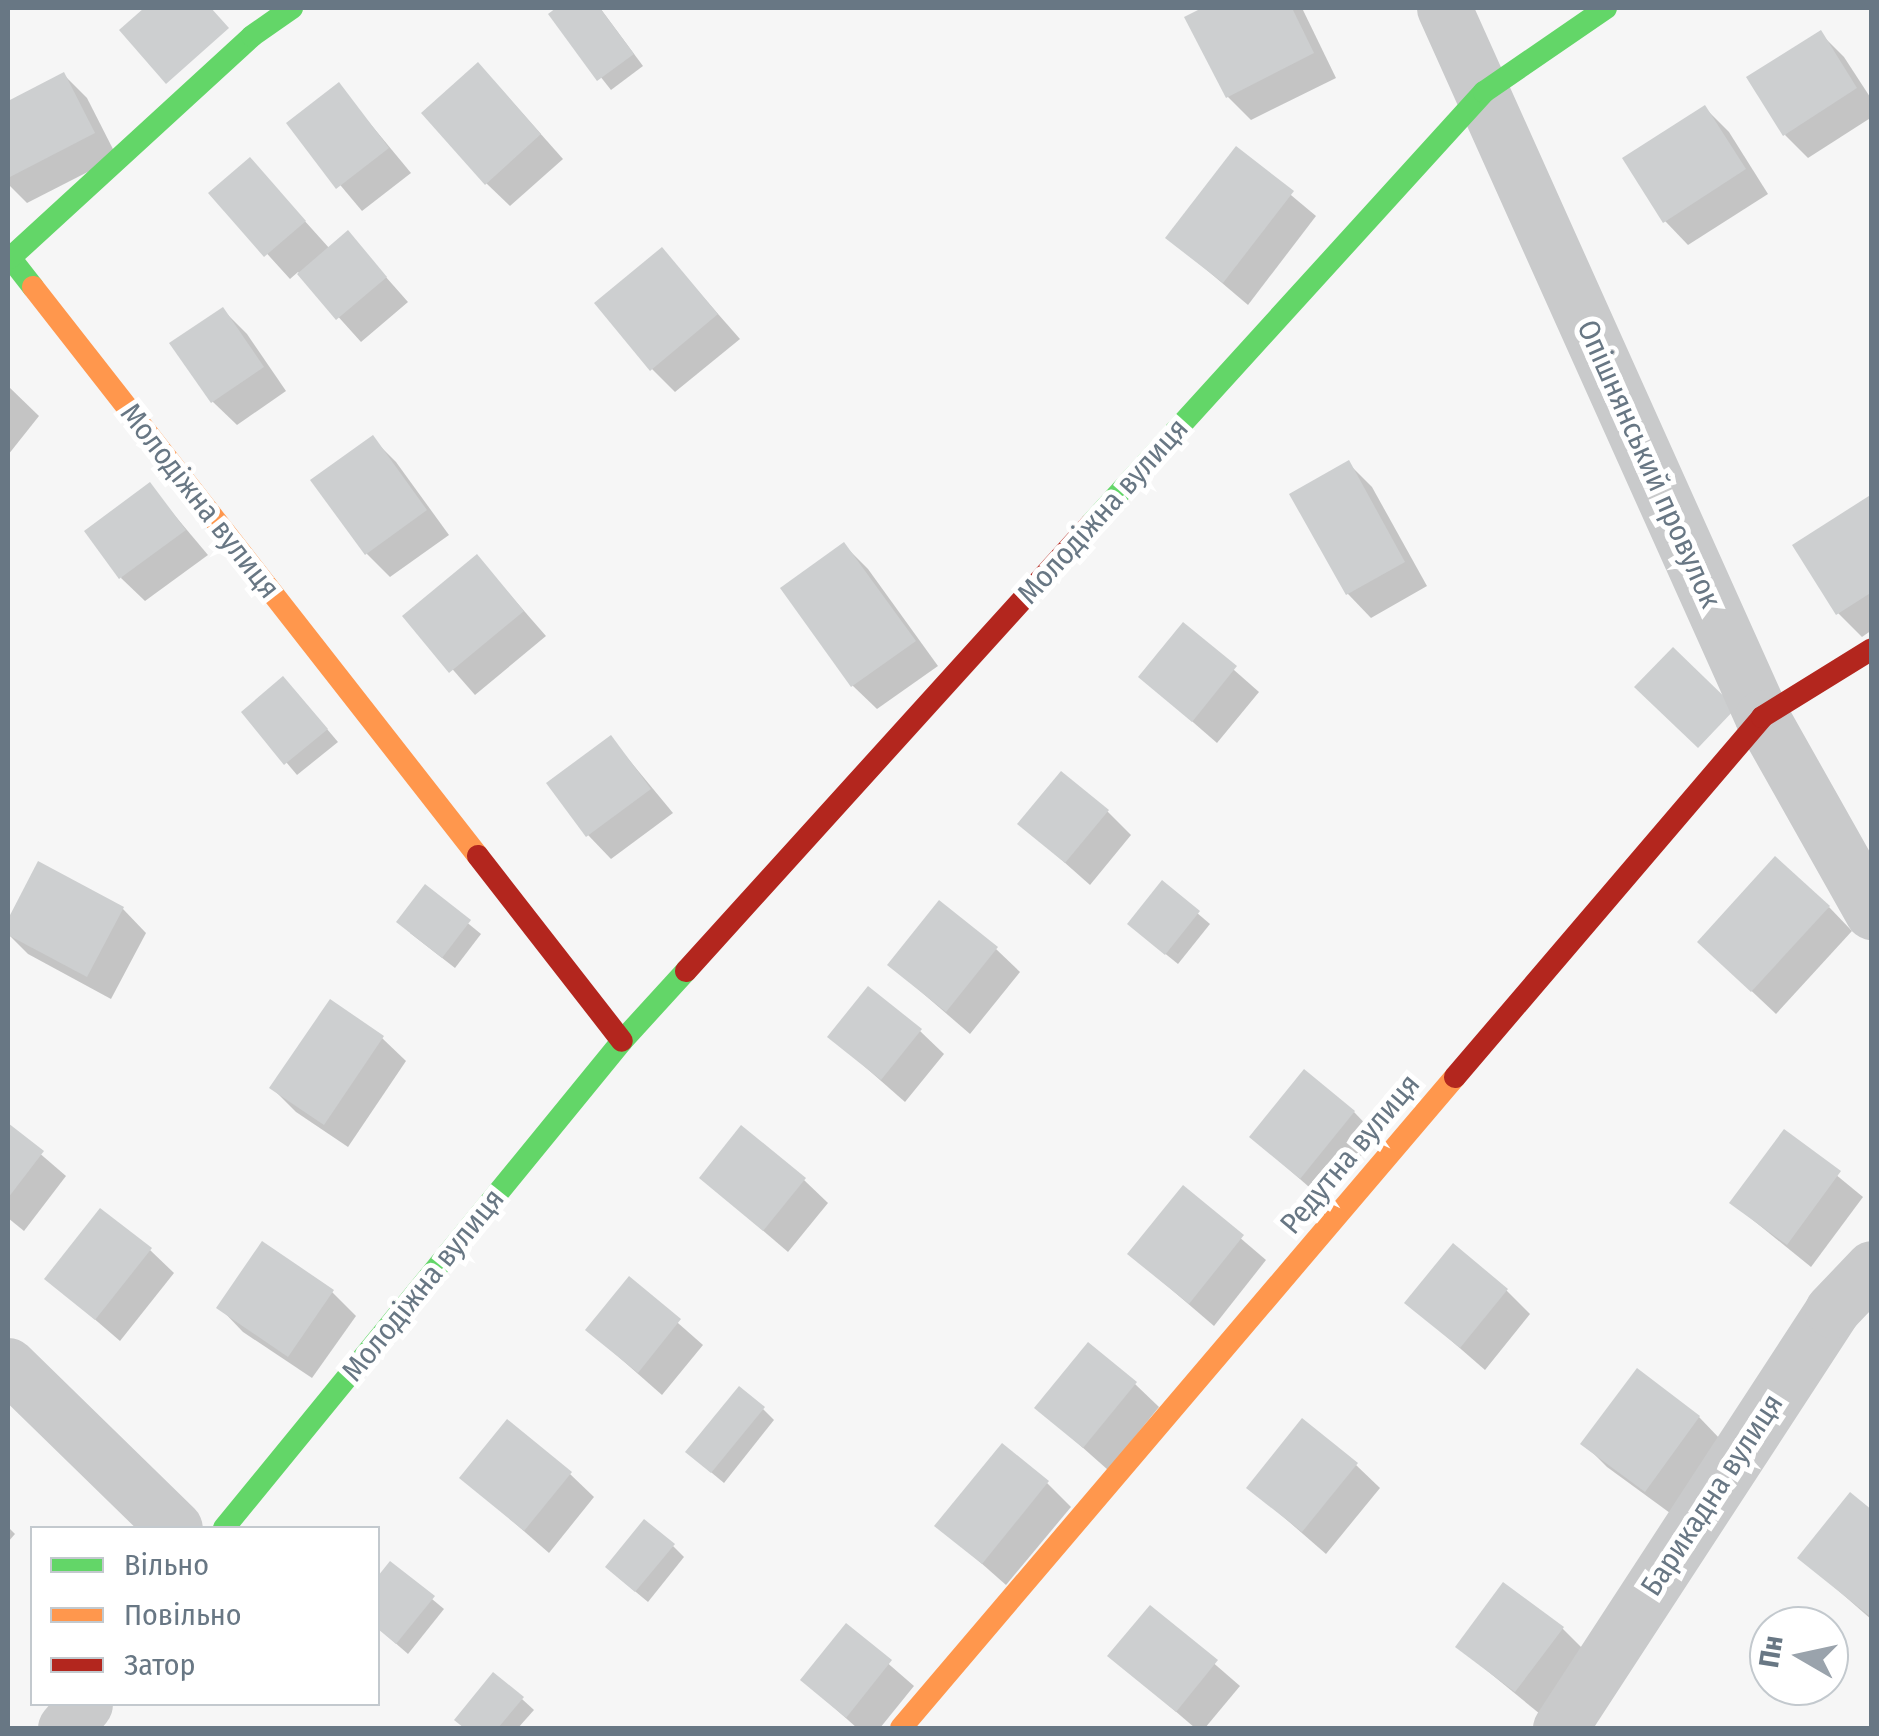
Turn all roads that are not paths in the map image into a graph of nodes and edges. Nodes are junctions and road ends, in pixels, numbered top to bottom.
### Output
1 (292, 8) edge
2 (1444, 8) edge
3 (1606, 8) edge
4 (1484, 92) junction
5 (1872, 649) edge
6 (1762, 718) junction
7 (1872, 912) edge
8 (622, 1041) junction
9 (1872, 1268) edge
10 (8, 1365) edge
11 (173, 1526) edge
12 (226, 1526) edge
13 (83, 1706) edge
14 (65, 1728) edge
15 (901, 1728) edge
16 (1560, 1728) edge

1 - 8 street, Молодіжна вулиця
2 - 4 street, Опішнянський провулок
3 - 4 street, Молодіжна вулиця
4 - 6 street, Опішнянський провулок
4 - 8 street, Молодіжна вулиця
5 - 6 street, Редутна вулиця
6 - 7 street, Опішнянський провулок
6 - 15 street, Редутна вулиця
8 - 12 street, Молодіжна вулиця
9 - 16 street, Барикадна вулиця
10 - 11 street
13 - 14 street

